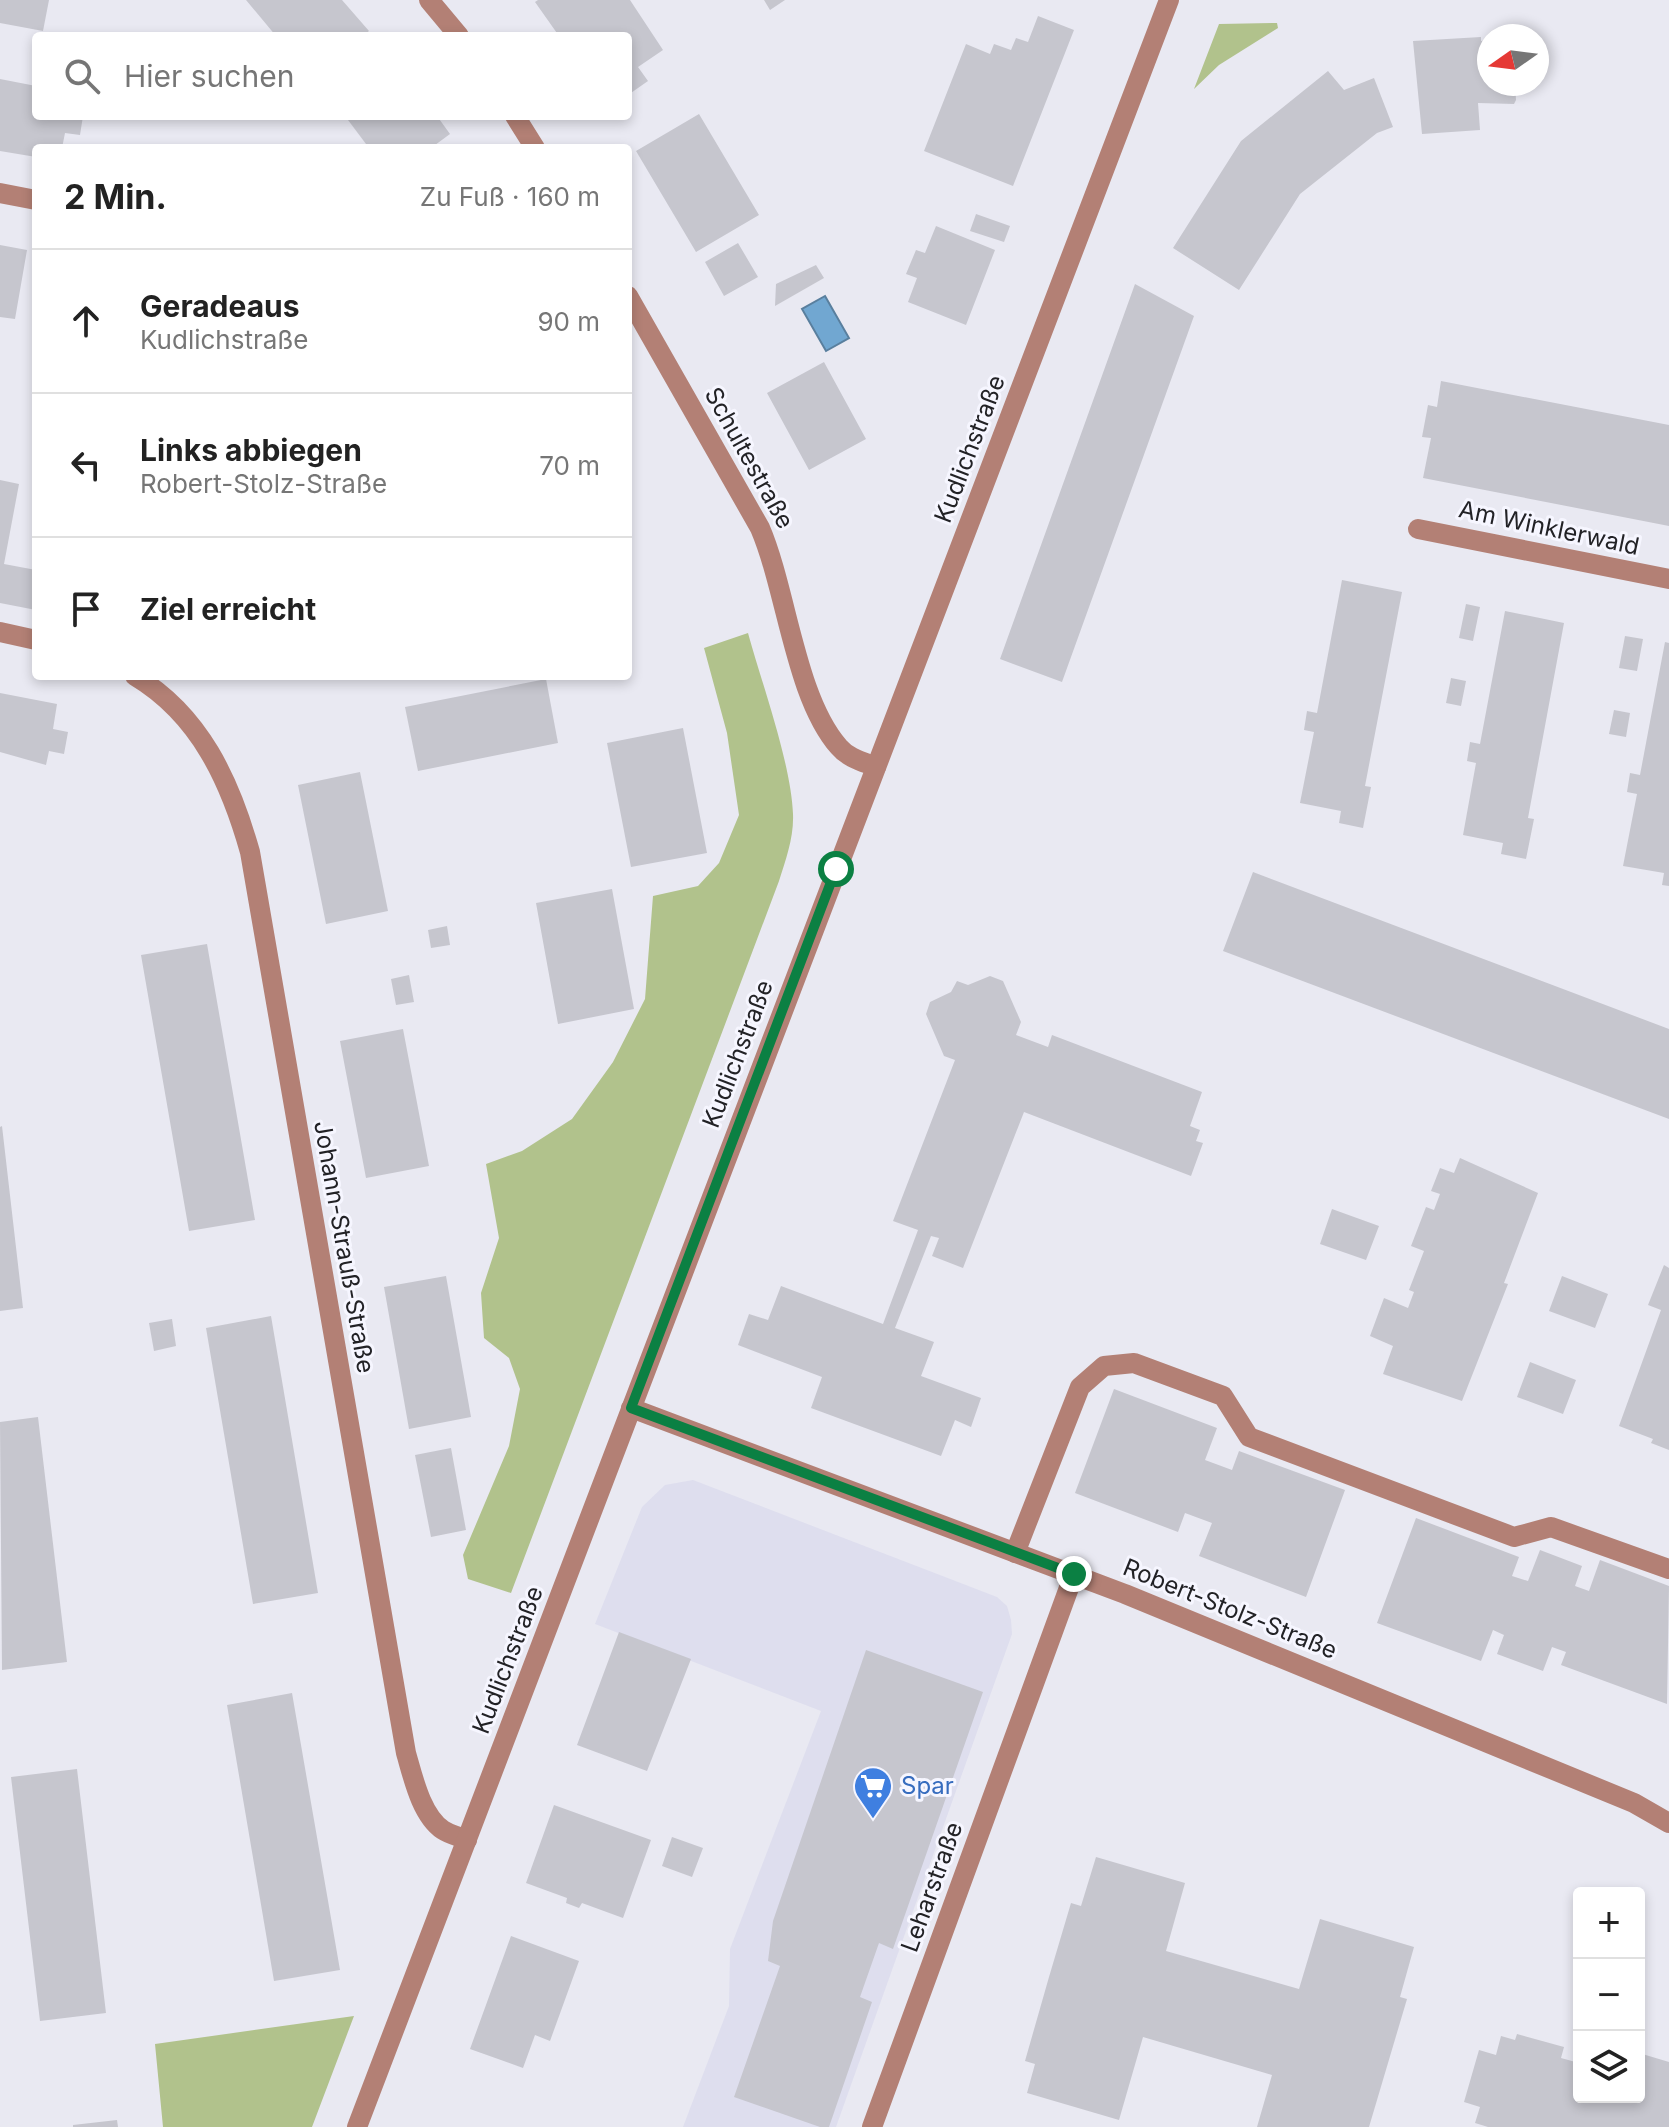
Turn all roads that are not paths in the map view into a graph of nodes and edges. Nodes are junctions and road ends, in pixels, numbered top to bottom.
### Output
1 (429, 0) edge
2 (1169, 0) edge
3 (456, 32) edge
4 (518, 120) edge
5 (532, 144) edge
6 (0, 193) edge
7 (32, 199) edge
8 (632, 303) edge
9 (1418, 529) dead end
10 (1669, 579) edge
11 (0, 632) edge
12 (32, 639) edge
13 (140, 680) edge
14 (876, 767) junction
15 (631, 1408) junction
16 (1015, 1553) junction
17 (1669, 1569) edge
18 (1074, 1574) junction
19 (1669, 1823) edge
20 (467, 1840) junction
21 (357, 2127) edge
22 (872, 2127) edge

1 - 3 street
2 - 14 street, Kudlichstraße
4 - 5 street
6 - 7 street
8 - 14 street, Schultestraße
9 - 10 street, Am Winklerwald
11 - 12 street
13 - 20 street, Johann-Strauß-Straße
14 - 15 street, Kudlichstraße
15 - 16 street, Robert-Stolz-Straße
15 - 20 street, Kudlichstraße
16 - 17 street
16 - 18 street, Robert-Stolz-Straße
18 - 19 street, Robert-Stolz-Straße
18 - 22 street, Leharstraße
20 - 21 street, Kudlichstraße

